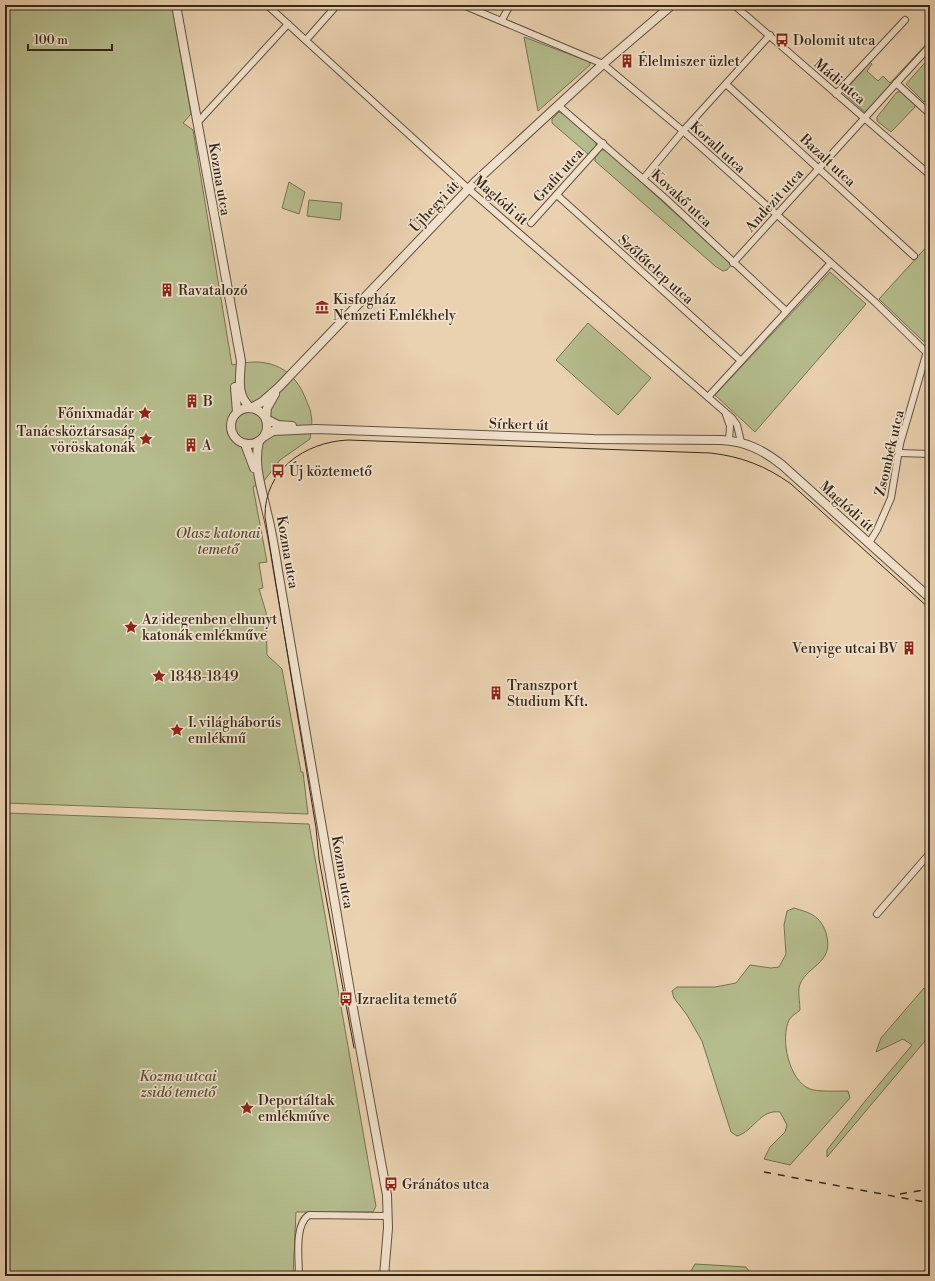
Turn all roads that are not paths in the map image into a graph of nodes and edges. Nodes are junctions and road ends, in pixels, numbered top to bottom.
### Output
1 (176, 5) edge
2 (267, 5) edge
3 (337, 5) edge
4 (463, 5) edge
5 (510, 5) edge
6 (672, 5) edge
7 (734, 5) edge
8 (502, 20) junction
9 (905, 20) dead end
10 (288, 24) junction
11 (770, 35) junction
12 (306, 40) junction
13 (930, 46) edge
14 (603, 64) junction
15 (896, 83) junction
16 (726, 84) junction
17 (836, 94) junction
18 (559, 106) junction
19 (930, 114) edge
20 (865, 118) junction
21 (197, 122) junction
22 (683, 131) junction
23 (603, 143) junction
24 (820, 168) junction
25 (930, 175) edge
26 (643, 179) junction
27 (468, 189) junction
28 (557, 195) junction
29 (777, 216) junction
30 (531, 223) dead end
31 (914, 256) dead end
32 (733, 263) junction
33 (830, 264) junction
34 (786, 311) junction
35 (930, 341) edge
36 (929, 354) edge
37 (239, 358) junction
38 (740, 360) junction
39 (278, 387) junction
40 (708, 397) junction
41 (251, 408) junction
42 (723, 410) junction
43 (237, 412) junction
44 (266, 419) junction
45 (308, 429) junction
46 (262, 438) junction
47 (730, 440) junction
48 (741, 442) junction
49 (245, 444) junction
50 (899, 453) junction
51 (930, 454) edge
52 (257, 473) junction
53 (869, 543) junction
54 (930, 598) edge
55 (930, 853) edge
56 (877, 914) dead end
57 (388, 1216) junction
58 (299, 1276) edge
59 (384, 1276) edge

1 - 21 street, Kozma utca
2 - 10 street, Maglódi út
3 - 12 street
4 - 8 street, Korall utca
5 - 8 street
6 - 14 street, Újhegyi út
7 - 11 street, Mádi utca
8 - 14 street, Korall utca
9 - 17 street
10 - 12 street, Maglódi út
10 - 21 street
11 - 16 street
11 - 17 street, Mádi utca
12 - 27 street, Maglódi út
13 - 15 street, Andezit utca
14 - 18 street, Újhegyi út
14 - 22 street, Korall utca
15 - 19 street
15 - 20 street, Andezit utca
16 - 22 street
16 - 24 street, Bazalt utca
17 - 20 street, Mádi utca
18 - 23 street, Kovakő utca
18 - 27 street, Újhegyi út
20 - 24 street, Andezit utca
20 - 25 street, Mádi utca
21 - 37 street, Kozma utca
22 - 26 street
22 - 29 street, Korall utca
23 - 26 street, Kovakő utca
23 - 28 street, Grafit utca
24 - 29 street, Andezit utca
24 - 31 street, Bazalt utca
26 - 32 street, Kovakő utca
27 - 39 street, Újhegyi út
27 - 40 street, Maglódi út
28 - 30 street, Grafit utca
28 - 38 street, Szőlőtelep utca
29 - 32 street, Andezit utca
29 - 33 street, Korall utca
32 - 34 street, Kovakő utca
33 - 34 street
33 - 36 street, Korall utca
34 - 38 street
35 - 36 street, Zsombék utca
36 - 50 street, Zsombék utca
37 - 41 street, Kozma utca
37 - 43 street, Kozma utca
38 - 40 street
39 - 41 street, Újhegyi út
39 - 44 street, Újhegyi út
40 - 42 street, Maglódi út
41 - 43 street
41 - 44 street, Kozma utca
42 - 47 street, Maglódi út
42 - 48 street, Maglódi út
43 - 49 street, Kozma utca
44 - 45 street, Sírkert út
44 - 46 street, Kozma utca
45 - 46 street, Sírkert út
45 - 47 street, Sírkert út
46 - 49 street
46 - 52 street, Kozma utca
47 - 48 street, Maglódi út
48 - 53 street, Maglódi út
49 - 52 street, Kozma utca
50 - 51 street
50 - 53 street, Zsombék utca
52 - 57 street, Kozma utca
53 - 54 street, Maglódi út
55 - 56 street
57 - 58 street
57 - 59 street, Kozma utca

